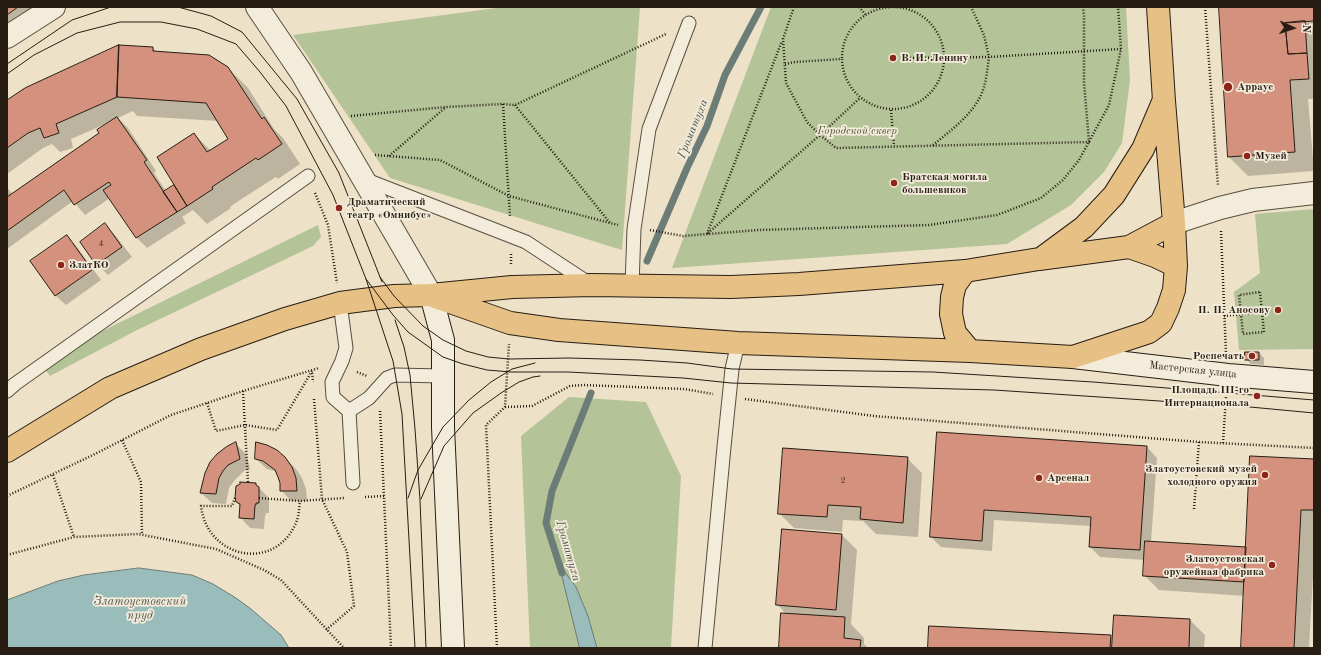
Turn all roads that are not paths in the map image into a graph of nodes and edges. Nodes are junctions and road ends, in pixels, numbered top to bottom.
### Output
1 (54, 7) edge
2 (257, 7) edge
3 (1158, 7) edge
4 (689, 23) road end
5 (7, 37) edge
6 (1164, 101) junction
7 (308, 176) road end
8 (363, 179) junction
9 (1314, 193) edge
10 (1174, 223) junction
11 (1129, 247) junction
12 (1040, 259) junction
13 (1176, 266) junction
14 (965, 271) junction
15 (592, 285) junction
16 (632, 286) junction
17 (431, 295) junction
18 (340, 303) junction
19 (738, 343) junction
20 (970, 351) junction
21 (1073, 357) junction
22 (443, 376) junction
23 (1314, 382) edge
24 (7, 391) edge
25 (348, 411) junction
26 (8, 449) edge
27 (353, 483) dead end
28 (453, 648) edge
29 (705, 648) edge

1 - 5 main road
2 - 8 main road
3 - 6 main road
4 - 16 lane
6 - 10 main road
6 - 12 main road
7 - 24 lane
8 - 15 lane
8 - 17 main road
9 - 10 main road
10 - 11 main road
10 - 13 main road
11 - 12 main road
11 - 13 main road
12 - 14 main road
13 - 21 main road
14 - 16 main road
14 - 20 main road
15 - 16 main road
15 - 17 main road
17 - 18 main road
17 - 19 main road
17 - 22 main road
18 - 25 lane
18 - 26 main road
19 - 20 main road
19 - 29 lane
20 - 21 main road
21 - 23 main road, Мастерская улица
22 - 25 lane
22 - 28 main road
25 - 27 lane

